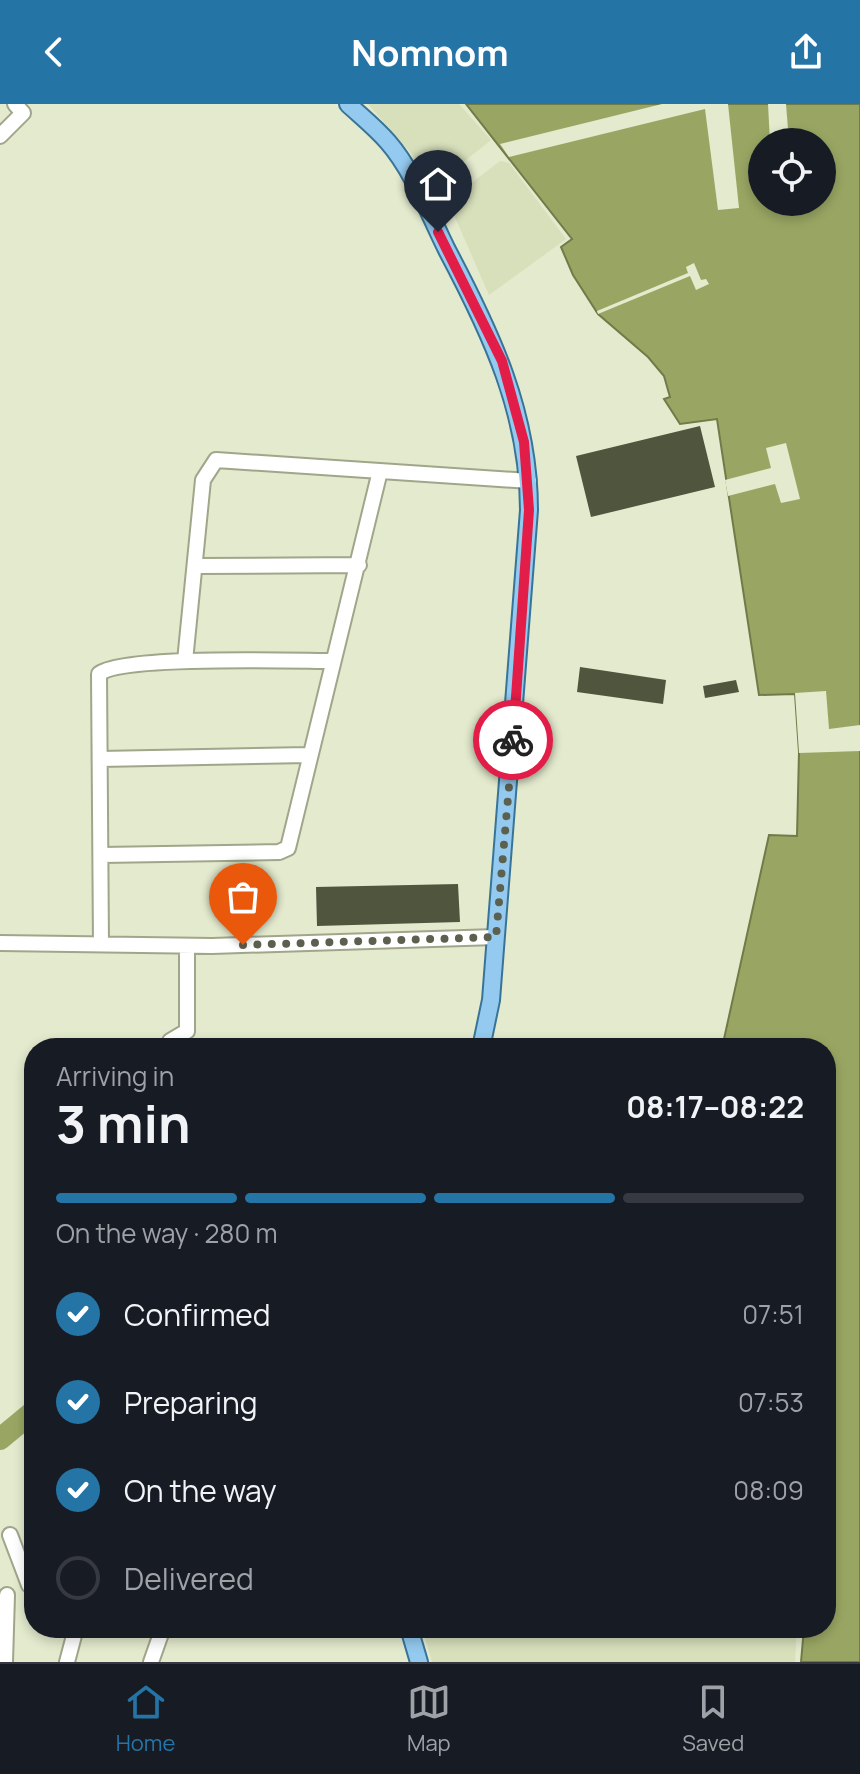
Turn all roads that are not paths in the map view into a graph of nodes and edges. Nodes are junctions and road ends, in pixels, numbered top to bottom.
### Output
1 (15, 104) edge
2 (348, 104) edge
3 (0, 136) edge
4 (380, 471) junction
5 (529, 481) junction
6 (359, 565) junction
7 (195, 566) junction
8 (185, 661) junction
9 (333, 661) junction
10 (308, 755) junction
11 (100, 759) junction
12 (102, 855) junction
13 (496, 937) junction
14 (0, 943) edge
15 (101, 944) junction
16 (187, 946) junction
17 (175, 1038) edge
18 (483, 1038) edge
19 (10, 1535) dead end
20 (24, 1566) edge
21 (24, 1588) edge
22 (4, 1597) edge
23 (73, 1638) edge
24 (159, 1638) edge
25 (412, 1638) edge
26 (5, 1662) edge
27 (67, 1662) edge
28 (151, 1662) edge
29 (419, 1662) edge

1 - 3 street
2 - 5 main road
4 - 5 street
4 - 6 street
4 - 7 street
5 - 13 main road
6 - 7 street
6 - 9 street
7 - 8 street
8 - 9 street
8 - 11 street
9 - 10 street
10 - 11 street
10 - 12 street
11 - 12 street
12 - 15 street
13 - 16 street
13 - 18 main road
14 - 15 street
15 - 16 street
16 - 17 street
19 - 20 street
21 - 22 street
22 - 26 street
23 - 27 street
24 - 28 street
25 - 29 main road

